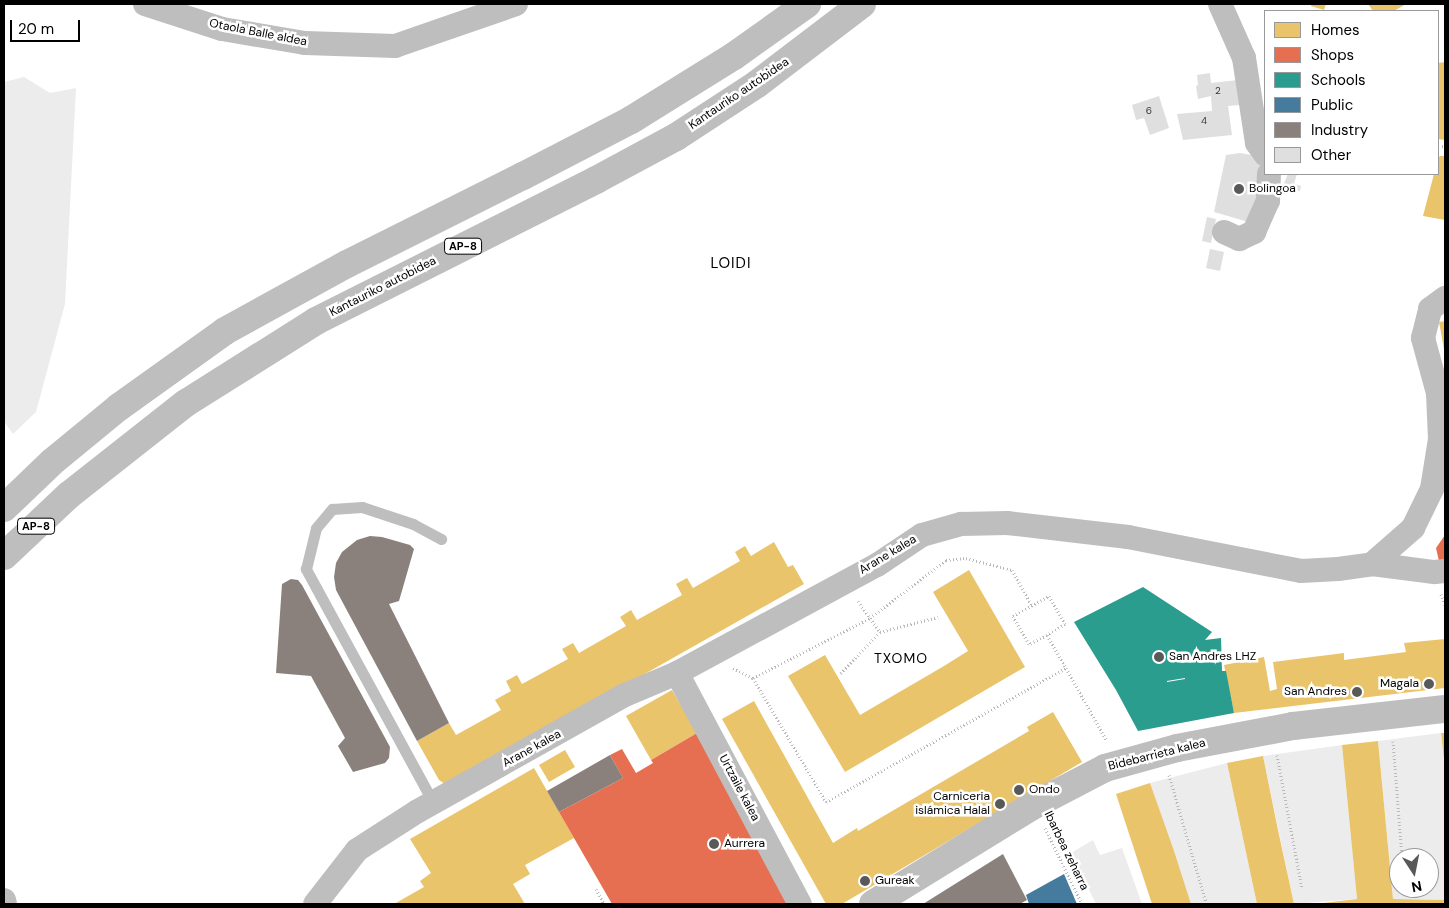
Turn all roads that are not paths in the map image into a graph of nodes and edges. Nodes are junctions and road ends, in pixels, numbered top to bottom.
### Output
1 (145, 4) edge
2 (516, 4) edge
3 (807, 4) edge
4 (862, 4) edge
5 (1220, 4) edge
6 (1264, 153) edge
7 (1269, 175) edge
8 (1224, 232) dead end
9 (1445, 298) edge
10 (4, 508) edge
11 (441, 539) dead end
12 (4, 556) edge
13 (1372, 564) junction
14 (1445, 571) edge
15 (677, 673) junction
16 (1445, 709) edge
17 (434, 804) junction
18 (4, 900) edge
19 (6, 904) edge
20 (316, 904) edge
21 (800, 904) edge
22 (873, 904) edge

1 - 2 street, Otaola Balle aldea
3 - 10 main road, AP-8
4 - 12 main road, Kantauriko autobidea / AP-8
5 - 6 street
7 - 8 street
9 - 13 street
11 - 17 lane
13 - 14 street, Arane kalea
13 - 15 street, Arane kalea
15 - 17 street, Arane kalea
15 - 21 street, Urtzaile kalea
16 - 22 main road, Bidebarrieta kalea
17 - 20 street, Arane kalea
18 - 19 street

